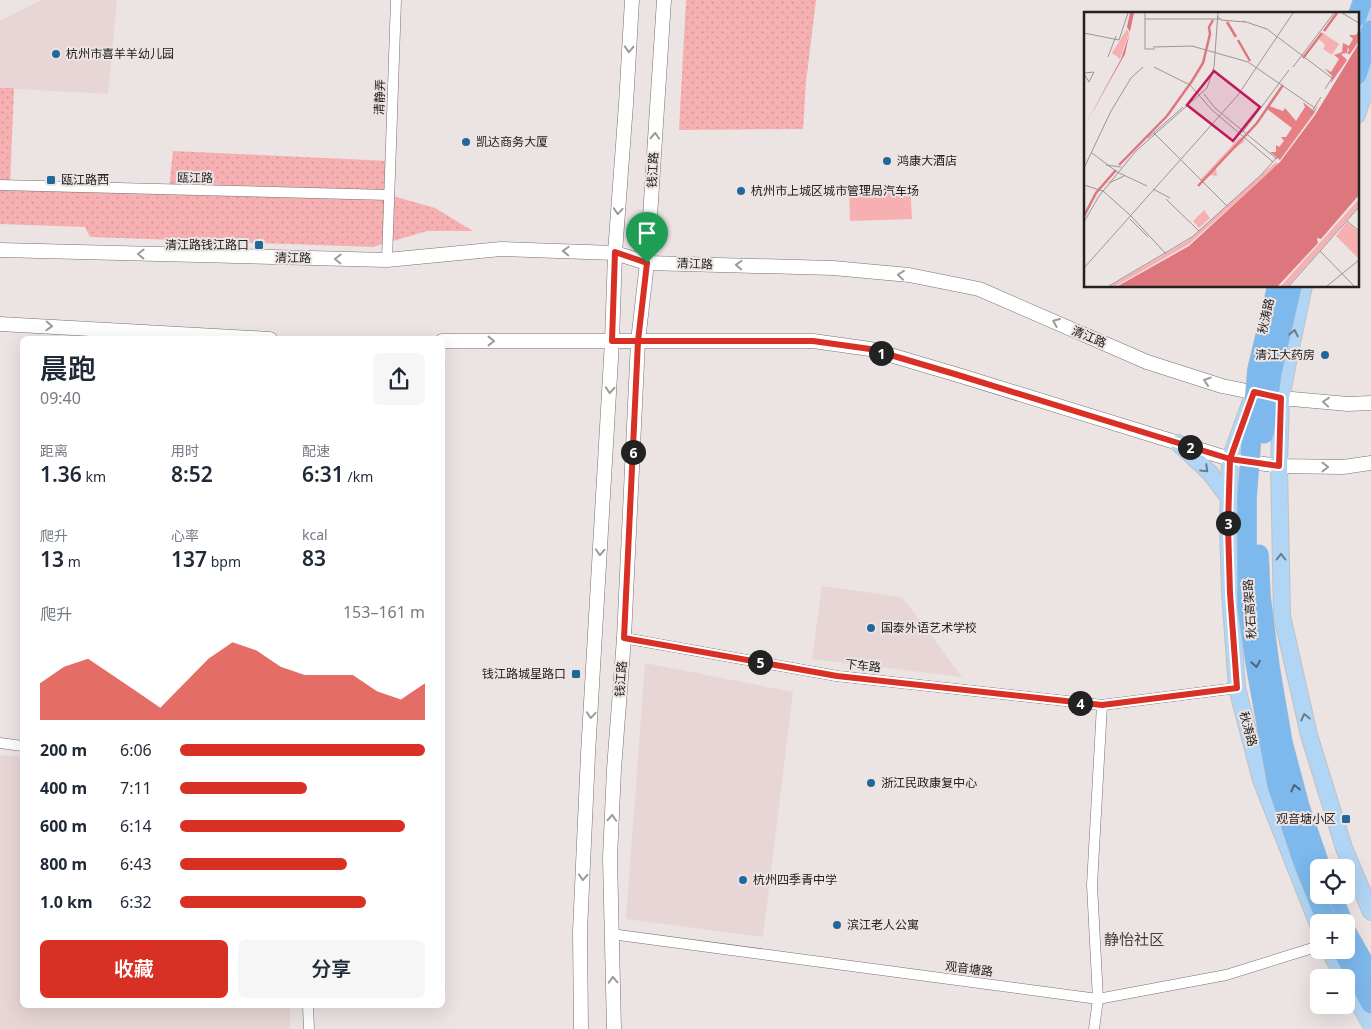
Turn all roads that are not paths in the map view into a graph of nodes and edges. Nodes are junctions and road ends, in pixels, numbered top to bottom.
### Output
1 (396, 0) edge
2 (632, 0) edge
3 (664, 0) edge
4 (1363, 0) edge
5 (1370, 0) edge
6 (1358, 14) edge
7 (1371, 30) edge
8 (1358, 39) edge
9 (1371, 44) edge
10 (1362, 72) edge
11 (1358, 106) edge
12 (0, 185) edge
13 (389, 195) junction
14 (0, 250) edge
15 (615, 252) junction
16 (387, 260) junction
17 (647, 263) junction
18 (1272, 288) edge
19 (1277, 288) edge
20 (1292, 288) edge
21 (1304, 288) edge
22 (0, 324) edge
23 (216, 336) edge
24 (445, 341) edge
25 (612, 341) junction
26 (638, 341) junction
27 (1254, 392) junction
28 (1281, 398) junction
29 (1371, 403) edge
30 (1178, 443) junction
31 (1230, 459) junction
32 (1371, 464) edge
33 (1279, 466) junction
34 (1229, 498) junction
35 (624, 638) junction
36 (1237, 688) junction
37 (1102, 705) junction
38 (0, 742) edge
39 (20, 746) edge
40 (1318, 859) edge
41 (1371, 912) edge
42 (1314, 914) edge
43 (1324, 914) edge
44 (611, 934) junction
45 (1355, 947) edge
46 (1310, 949) edge
47 (1347, 959) edge
48 (1371, 975) edge
49 (1355, 997) edge
50 (1098, 999) junction
51 (1371, 1004) edge
52 (308, 1008) edge
53 (1371, 1025) edge
54 (309, 1029) edge
55 (581, 1029) edge
56 (614, 1029) edge
57 (1094, 1029) edge

1 - 13 street, 清静弄
2 -> 15 main road
17 -> 3 main road, 钱江路
4 - 6 highway
5 - 8 main road
7 - 10 highway
9 - 10 highway
10 - 11 main road
12 - 13 street, 瓯江路
13 - 16 street, 清静弄
16 -> 14 main road, 清江路
15 -> 16 main road, 清江路
15 - 17 main road, 清江路
15 - 25 main road
17 - 26 main road, 钱江路
27 -> 17 main road, 清江路
18 - 27 main road, 秋涛路
19 -> 43 highway, 秋石高架路, bridge
40 -> 20 highway, 秋石高架路, bridge
28 -> 21 main road
22 -> 23 main road
24 -> 25 main road
25 - 26 main road
25 -> 55 main road
26 - 30 main road
26 - 35 main road, 钱江路
27 - 28 main road, 清江路
27 - 31 main road, 秋涛路
29 -> 28 main road, 清江路
28 - 33 main road
30 - 31 main road
30 -> 34 main road
31 - 33 main road
31 - 34 main road, 秋涛路
33 -> 32 main road
41 -> 33 main road
34 - 36 main road, 秋涛路
35 - 37 street, 下车路
44 -> 35 main road, 钱江路
36 - 37 street, 下车路
36 - 42 main road, 秋涛路
37 - 50 street
38 - 39 street
44 - 50 street, 观音塘路
56 -> 44 main road, 钱江路
45 - 48 highway
46 - 50 street, 观音塘路
47 - 51 highway
49 - 53 main road
50 - 57 street
52 - 54 street

